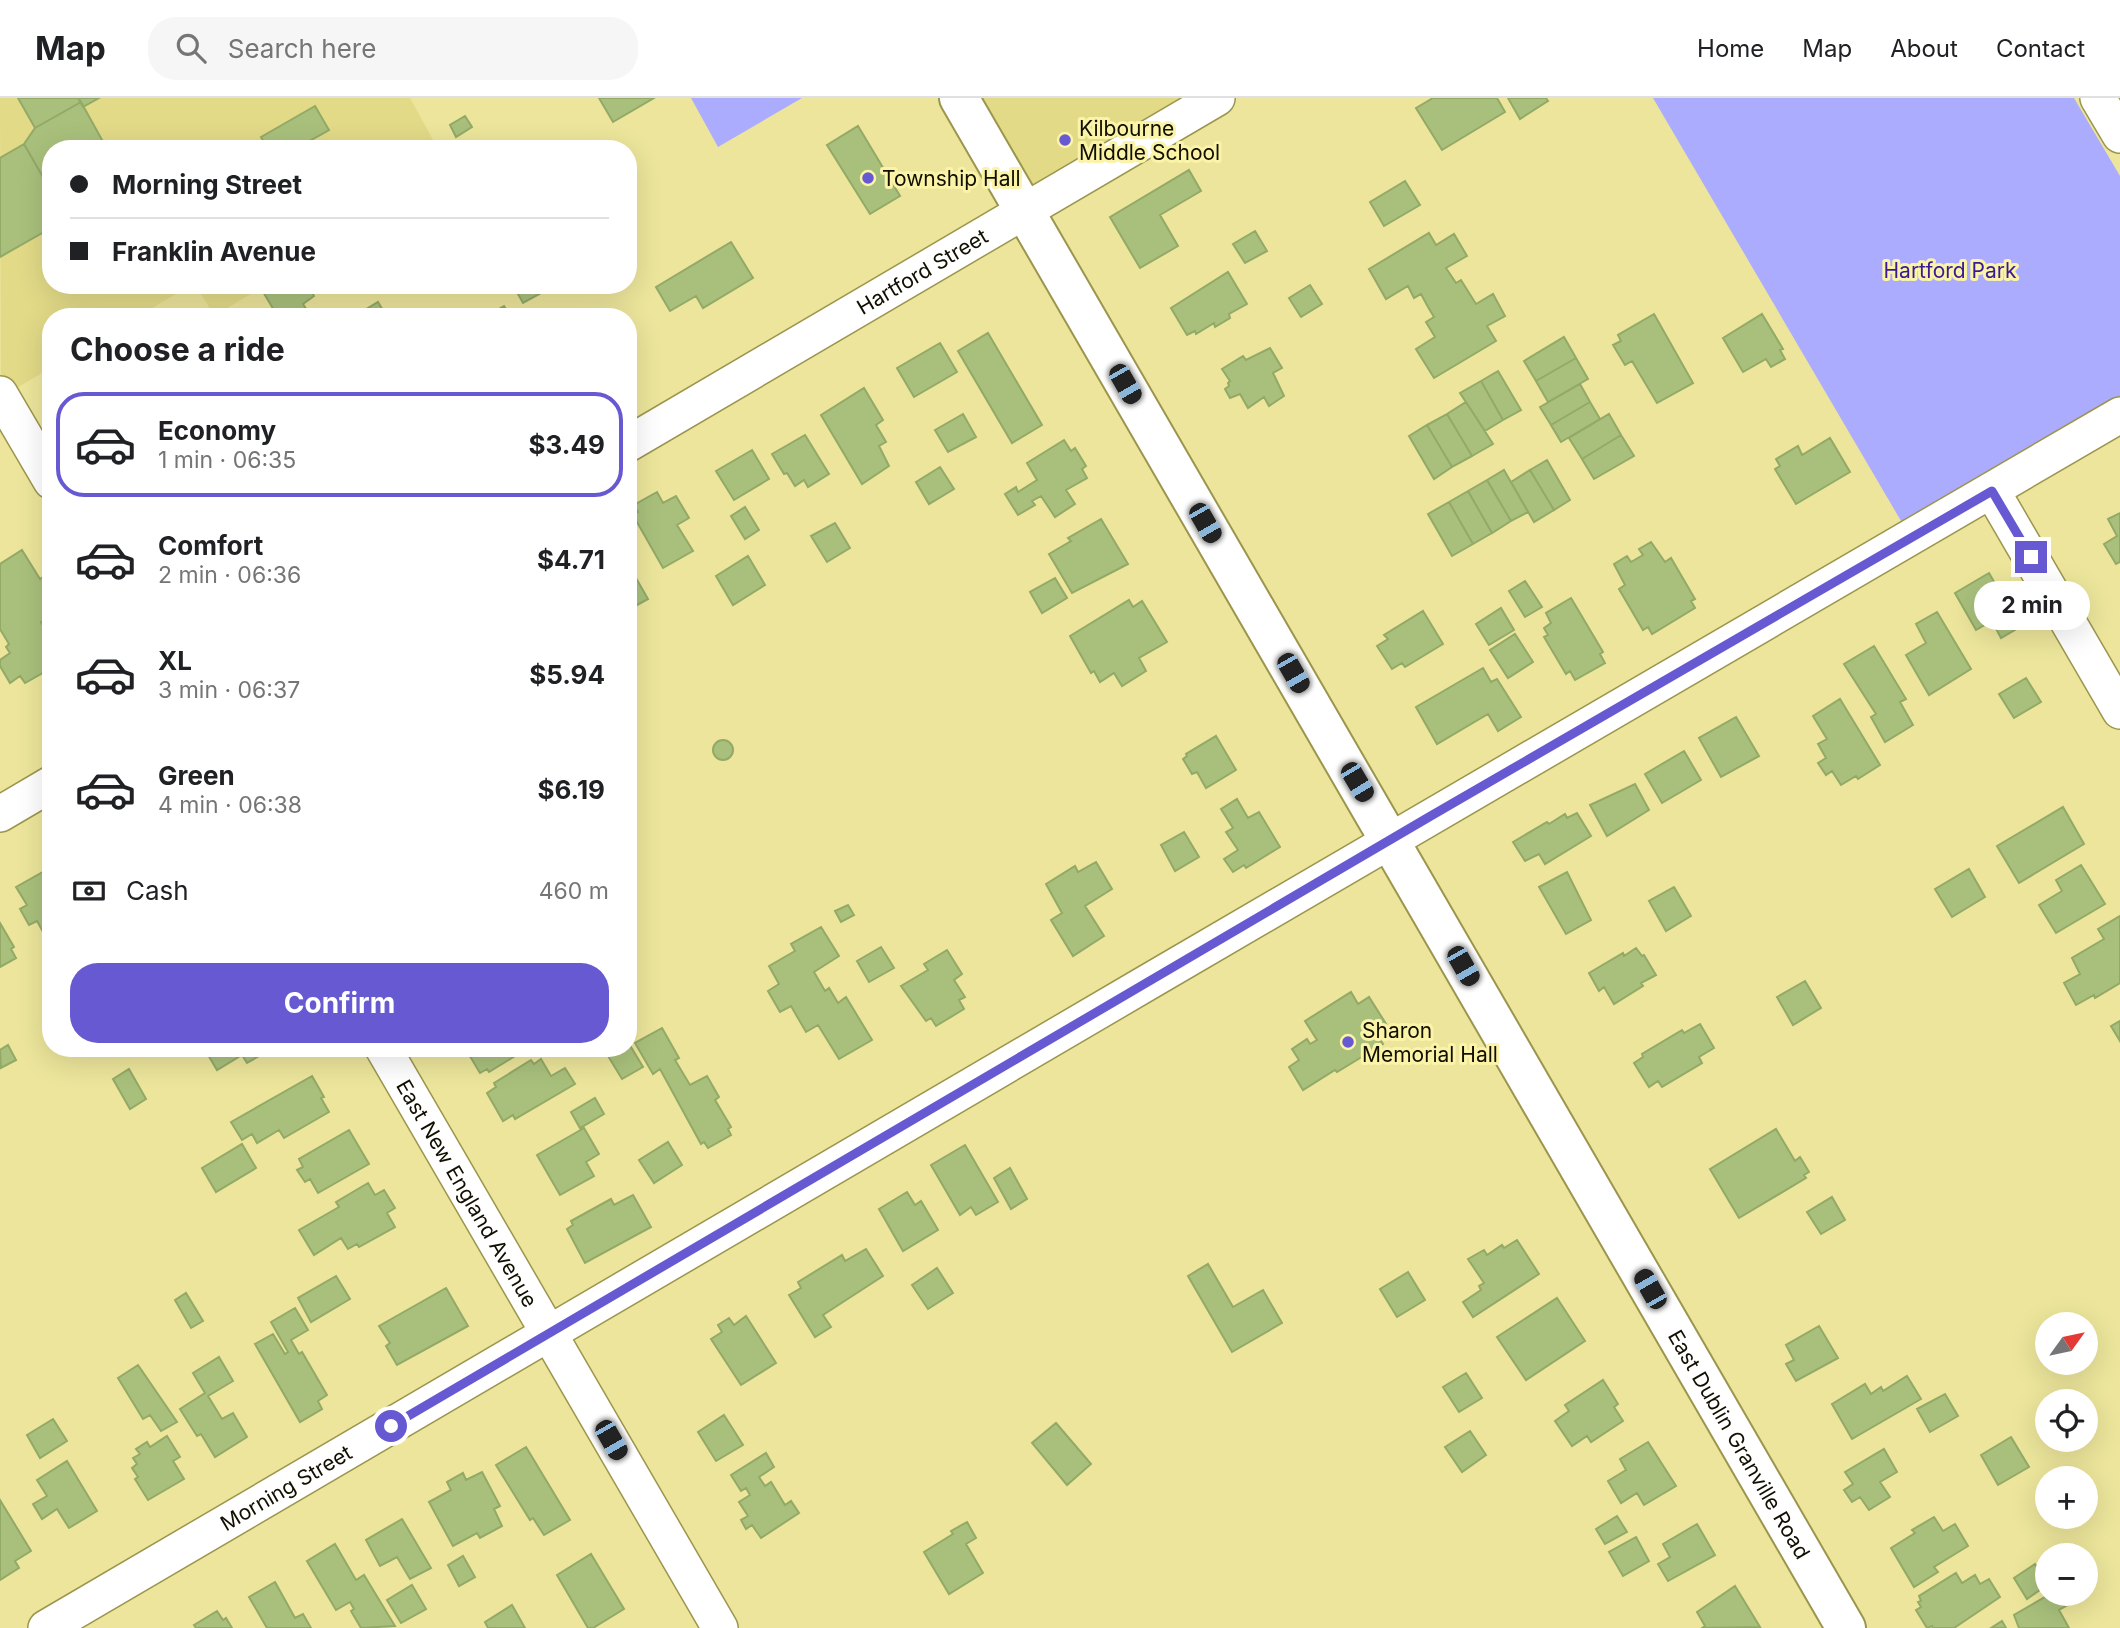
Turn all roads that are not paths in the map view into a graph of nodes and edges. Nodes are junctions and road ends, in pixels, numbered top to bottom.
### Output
1 (959, 98) edge
2 (1217, 98) edge
3 (2098, 98) edge
4 (2120, 135) edge
5 (1025, 211) junction
6 (0, 394) edge
7 (2120, 415) edge
8 (637, 439) edge
9 (42, 466) edge
10 (1992, 491) junction
11 (2120, 711) edge
12 (42, 789) edge
13 (0, 814) edge
14 (1391, 840) junction
15 (388, 1057) edge
16 (548, 1333) junction
17 (46, 1628) edge
18 (720, 1628) edge
19 (1846, 1628) edge

1 - 5 main road, East Dublin Granville Road
2 - 5 street, Hartford Street
3 - 4 street
5 - 8 street, Hartford Street
5 - 14 main road, East Dublin Granville Road
6 - 9 street
7 - 10 street, Morning Street
10 - 11 street
10 - 14 street, Morning Street
12 - 13 street
14 - 16 street, Morning Street
14 - 19 main road, East Dublin Granville Road
15 - 16 street, East New England Avenue
16 - 17 street, Morning Street
16 - 18 street, East New England Avenue

